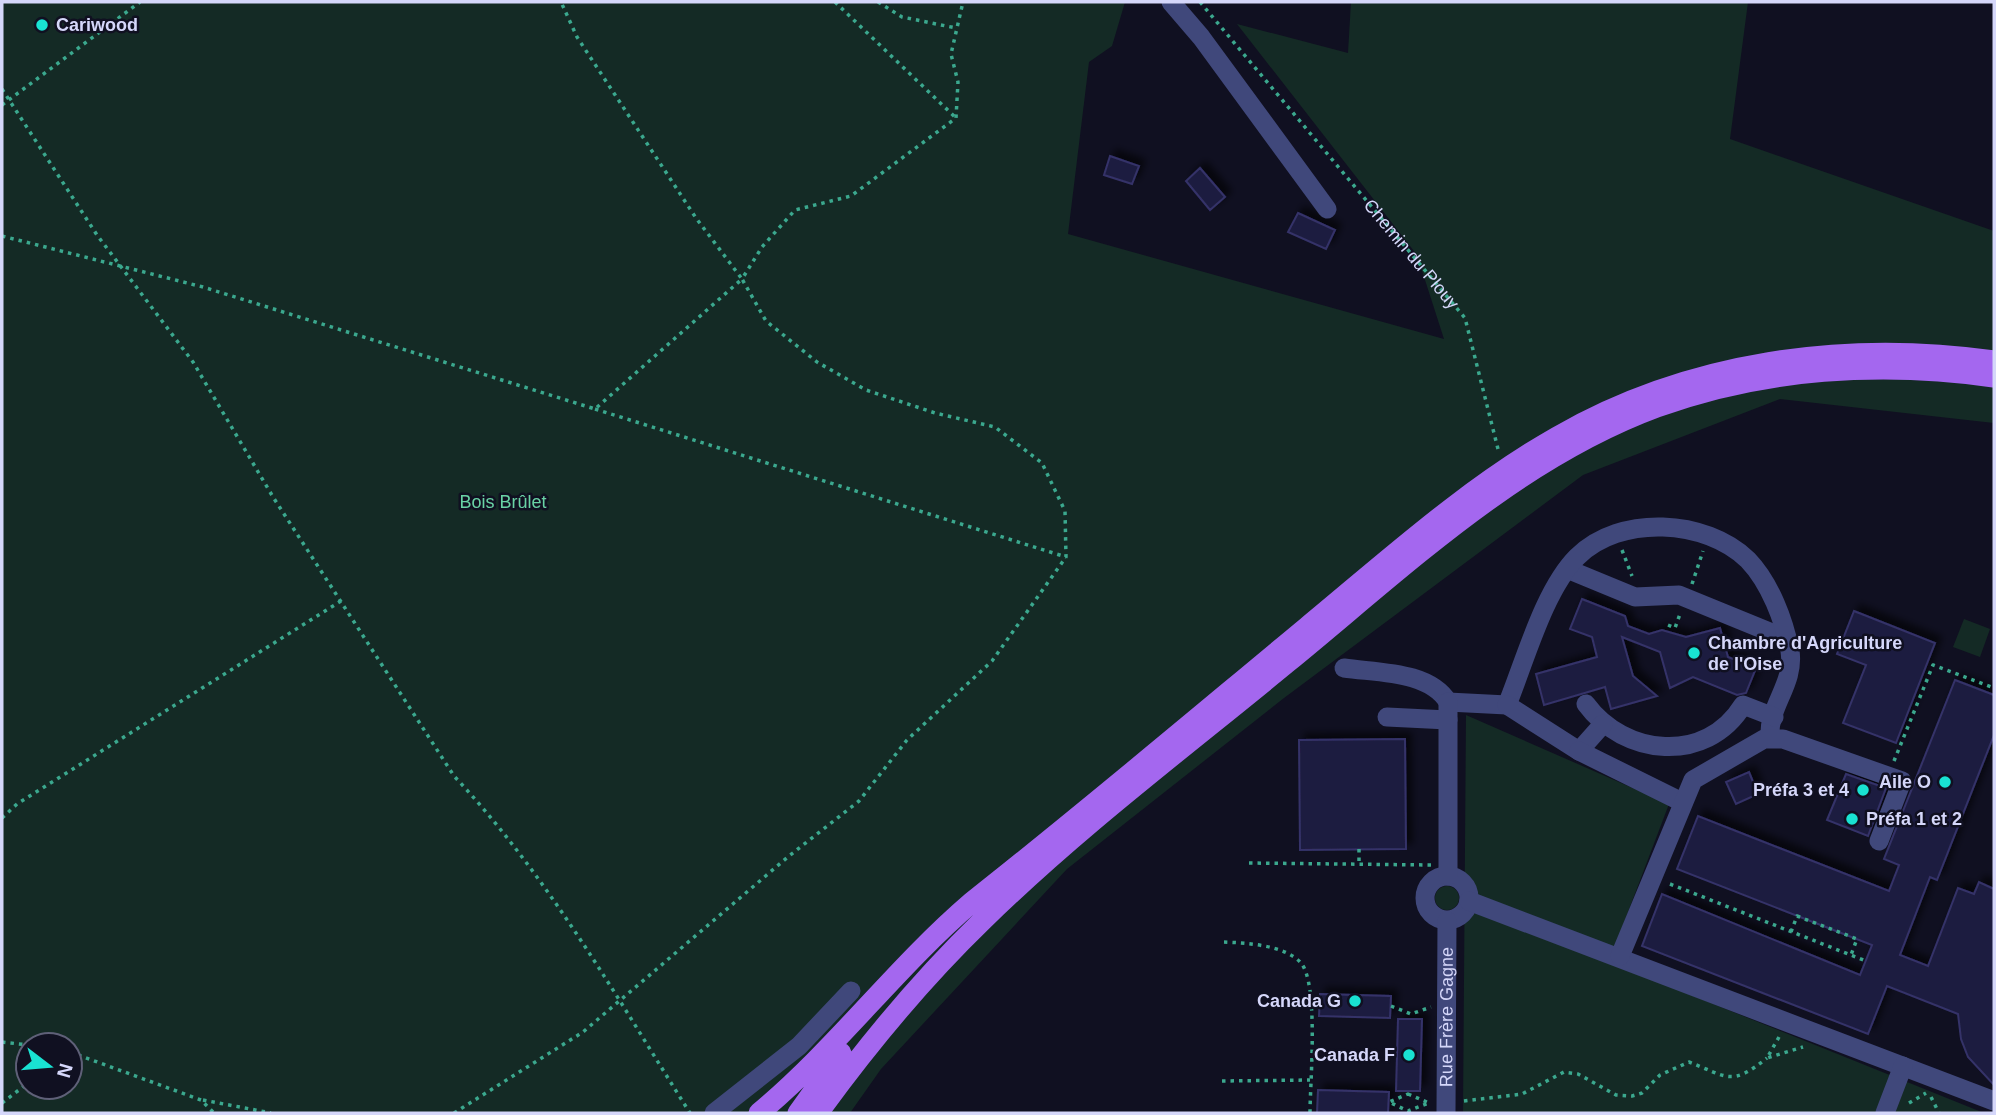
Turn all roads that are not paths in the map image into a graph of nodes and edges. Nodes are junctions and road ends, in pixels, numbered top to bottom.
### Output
1 (1171, 2) edge
2 (1327, 209) dead end
3 (1994, 361) edge
4 (1994, 377) edge
5 (1567, 569) junction
6 (1787, 639) junction
7 (1344, 668) dead end
8 (1586, 704) dead end
9 (1507, 705) junction
10 (1448, 711) junction
11 (1387, 716) dead end
12 (1773, 717) junction
13 (1603, 724) junction
14 (1770, 737) junction
15 (1578, 751) junction
16 (1682, 802) junction
17 (1879, 841) dead end
18 (1439, 870) junction
19 (1001, 879) junction
20 (1469, 901) junction
21 (1447, 921) junction
22 (1620, 957) junction
23 (851, 991) dead end
24 (1903, 1066) junction
25 (1994, 1101) edge
26 (1443, 1106) edge
27 (1892, 1110) edge
28 (714, 1113) edge
29 (759, 1113) edge
30 (798, 1113) edge
31 (818, 1113) edge

1 - 2 street
3 - 19 main road
4 - 31 main road
5 - 6 street
5 - 6 street
5 - 9 street
6 - 12 street
7 - 10 street
8 - 13 street
9 - 10 street
9 - 15 street
10 - 11 street
10 - 18 street
12 - 13 street
12 - 14 street
13 - 15 street
14 - 16 street
14 - 17 street
15 - 16 street
16 - 22 street
18 - 20 street
18 - 21 street
19 - 29 main road
19 - 30 main road
20 - 21 street
20 - 22 street
21 - 26 street, Rue Frère Gagne
22 - 24 street
23 - 28 street
24 - 25 street
24 - 27 street

